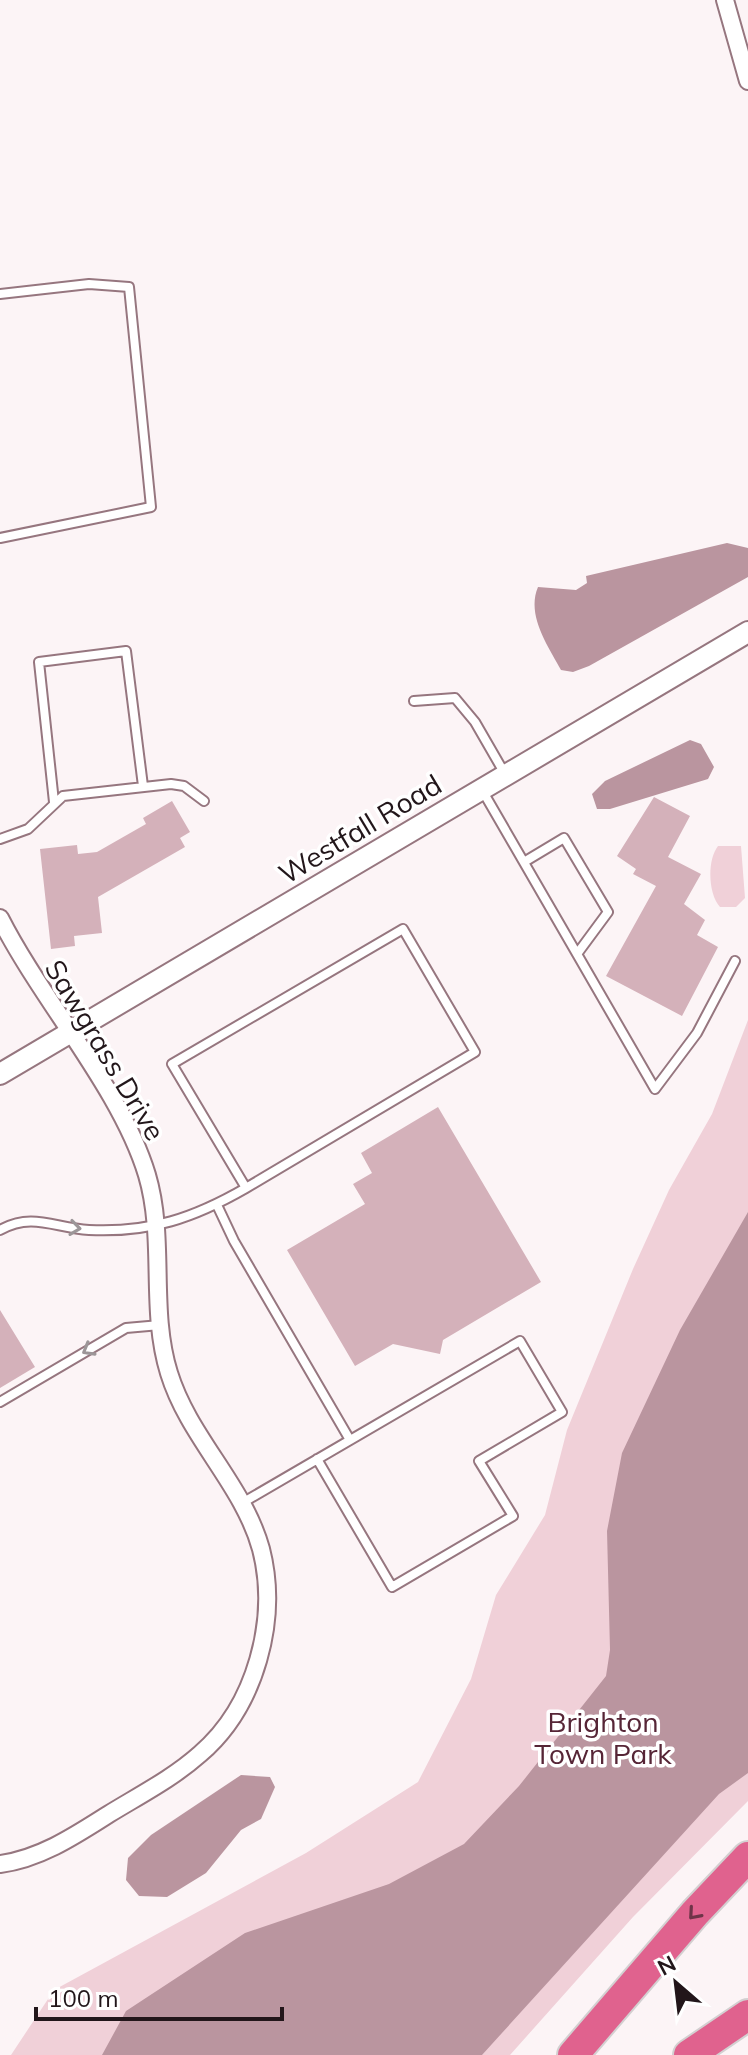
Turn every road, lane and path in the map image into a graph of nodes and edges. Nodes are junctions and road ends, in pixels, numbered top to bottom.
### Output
1 (725, 0) edge
2 (748, 81) edge
3 (0, 294) edge
4 (0, 538) edge
5 (748, 632) edge
6 (414, 701) dead end
7 (505, 775) junction
8 (143, 786) junction
9 (482, 789) junction
10 (204, 801) dead end
11 (54, 802) junction
12 (0, 839) edge
13 (524, 862) junction
14 (0, 918) edge
15 (577, 954) junction
16 (735, 961) dead end
17 (68, 1033) junction
18 (0, 1074) edge
19 (246, 1188) junction
20 (217, 1205) junction
21 (155, 1226) junction
22 (0, 1230) edge
23 (160, 1325) junction
24 (0, 1402) edge
25 (350, 1440) junction
26 (317, 1459) junction
27 (241, 1503) junction
28 (748, 1857) edge
29 (0, 1864) edge
30 (748, 2015) edge
31 (573, 2055) edge
32 (689, 2055) edge

1 - 2 street
3 - 4 lane
5 - 7 street, Westfall Road
6 - 7 lane
7 - 9 street, Westfall Road
8 - 10 lane
8 - 11 lane
8 - 11 lane
9 - 13 lane
9 - 17 street, Westfall Road
11 - 12 lane
13 - 15 lane
13 - 15 lane
14 - 17 street, Sawgrass Drive
15 - 16 lane
17 - 18 street, Westfall Road
17 - 21 street, Sawgrass Drive
19 - 19 lane
19 - 20 lane
20 - 21 lane
20 - 25 lane
22 -> 21 lane
21 - 23 street, Sawgrass Drive
23 -> 24 lane
23 - 27 street, Sawgrass Drive
25 - 26 lane
25 - 26 lane
26 - 27 lane
27 - 29 street, Sawgrass Drive
28 -> 31 highway
30 - 32 highway

